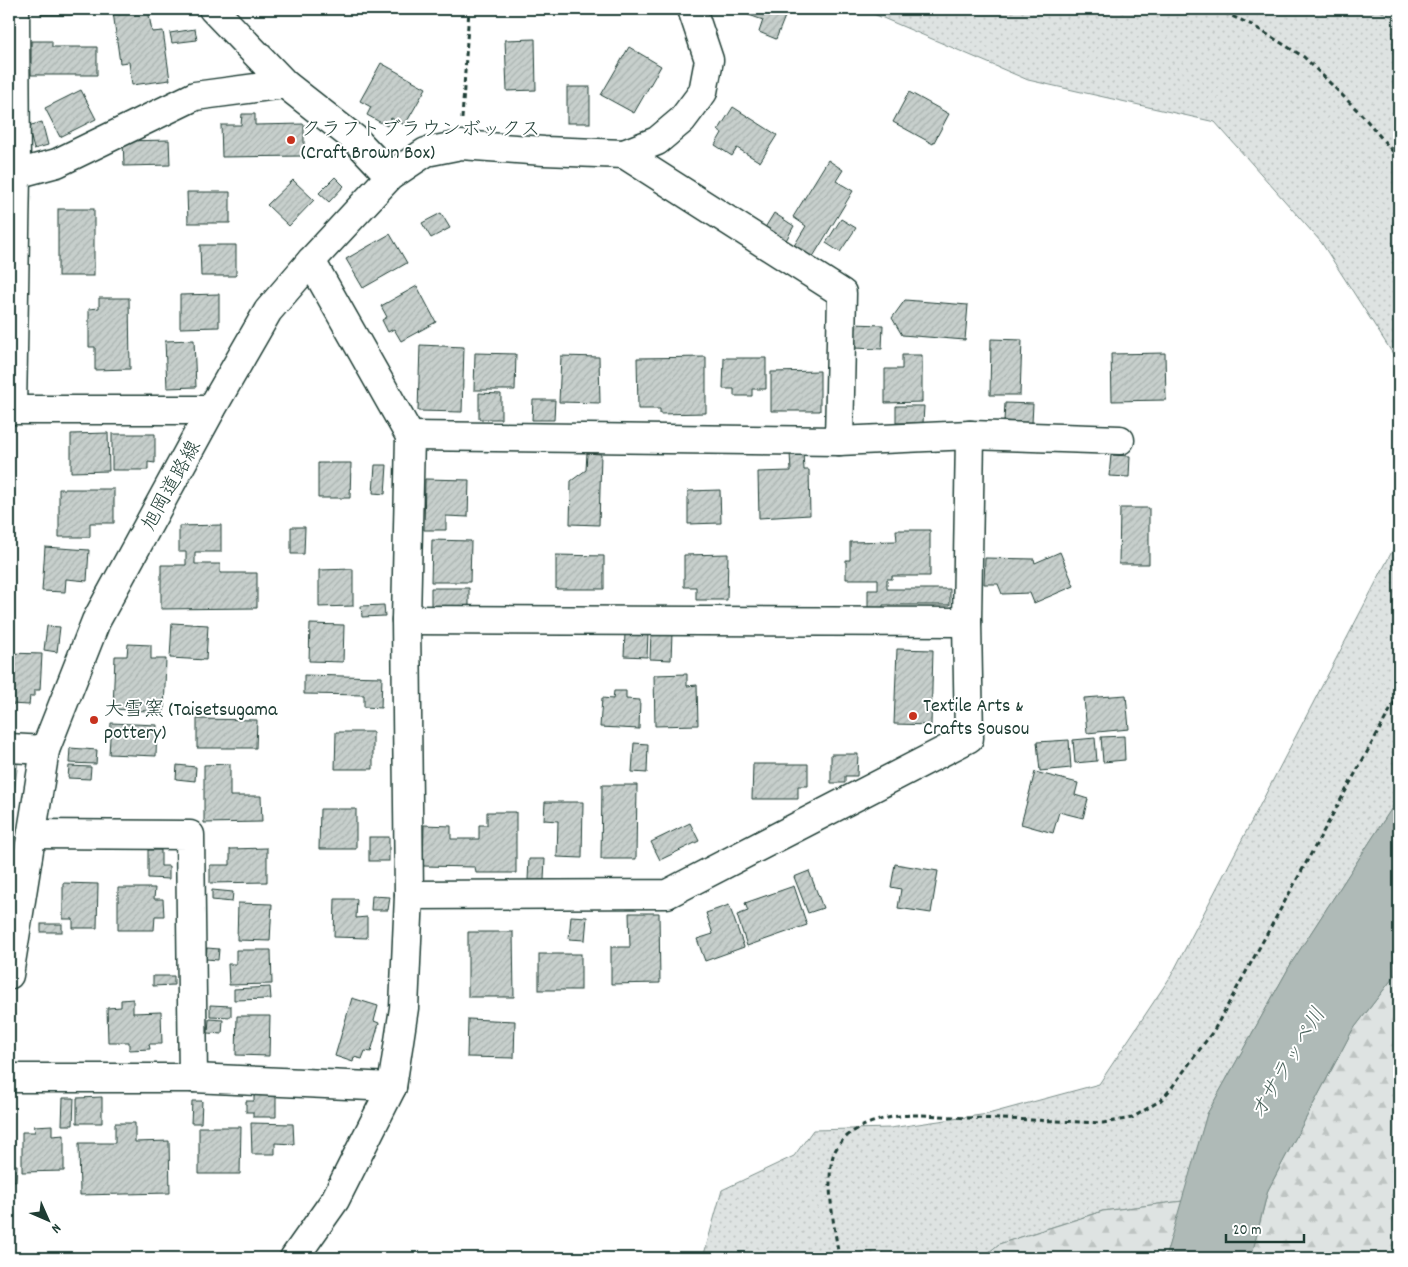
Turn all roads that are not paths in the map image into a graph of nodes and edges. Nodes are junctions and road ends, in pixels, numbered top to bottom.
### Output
1 (15, 9) edge
2 (213, 9) edge
3 (692, 9) edge
4 (286, 84) junction
5 (624, 154) junction
6 (13, 174) edge
7 (390, 176) junction
8 (311, 261) junction
9 (10, 410) edge
10 (211, 410) junction
11 (970, 435) junction
12 (410, 436) junction
13 (1120, 440) dead end
14 (839, 441) junction
15 (406, 620) junction
16 (967, 622) junction
17 (9, 748) edge
18 (45, 750) junction
19 (32, 834) junction
20 (409, 894) junction
21 (9, 975) edge
22 (9, 1078) edge
23 (193, 1078) junction
24 (392, 1086) junction
25 (294, 1258) edge

1 - 6 street
2 - 4 street
3 - 5 street
4 - 6 street
4 - 7 street
5 - 7 street, 旭岡道路線
5 - 14 street
6 - 9 street
7 - 8 street, 旭岡道路線
8 - 10 street, 旭岡道路線
8 - 12 street
9 - 10 street
10 - 18 street, 旭岡道路線
11 - 13 street
11 - 14 street
11 - 16 street
12 - 14 street
12 - 15 street
15 - 16 street
15 - 20 street
16 - 20 street
17 - 18 street
18 - 19 street, 旭岡道路線
19 - 21 street, 旭岡道路線
19 - 23 street
20 - 24 street
22 - 23 street
23 - 24 street
24 - 25 street

